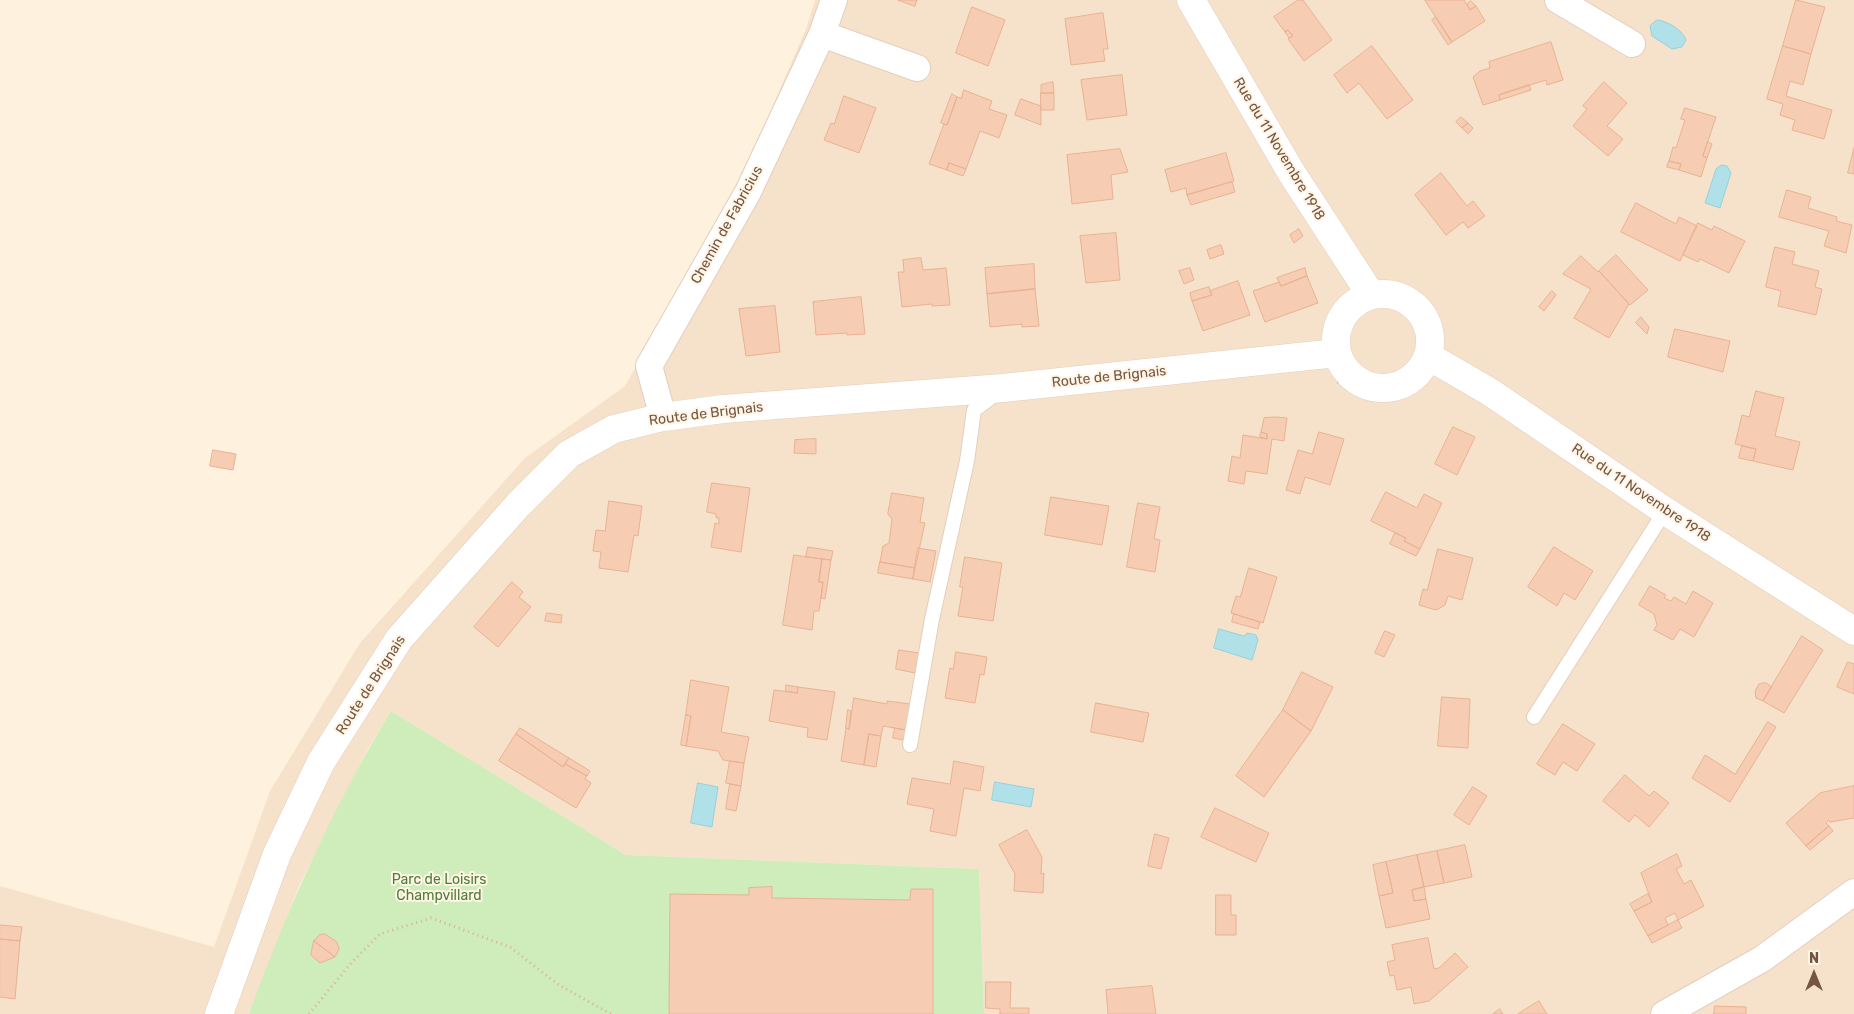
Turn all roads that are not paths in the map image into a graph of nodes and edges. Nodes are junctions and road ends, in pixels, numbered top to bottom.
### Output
1 (834, 0) edge
2 (1191, 0) edge
3 (1558, 0) edge
4 (822, 34) junction
5 (1632, 44) dead end
6 (916, 68) dead end
7 (1370, 295) junction
8 (1337, 353) junction
9 (1428, 356) junction
10 (1003, 388) junction
11 (663, 417) junction
12 (1665, 511) junction
13 (1854, 631) edge
14 (1534, 717) dead end
15 (910, 746) dead end
16 (1854, 892) edge
17 (219, 1014) edge
18 (1664, 1014) edge

1 - 4 street, Chemin de Fabricius
2 - 7 street, Rue du 11 Novembre 1918
3 - 5 street
4 - 6 street
4 - 11 street, Chemin de Fabricius
7 - 8 street
7 - 9 street
8 - 9 street
8 - 10 street, Route de Brignais
9 - 12 street, Rue du 11 Novembre 1918
10 - 11 street, Route de Brignais
10 - 15 lane
11 - 17 street, Route de Brignais
12 - 13 street, Rue du 11 Novembre 1918
12 - 14 lane
16 - 18 street

